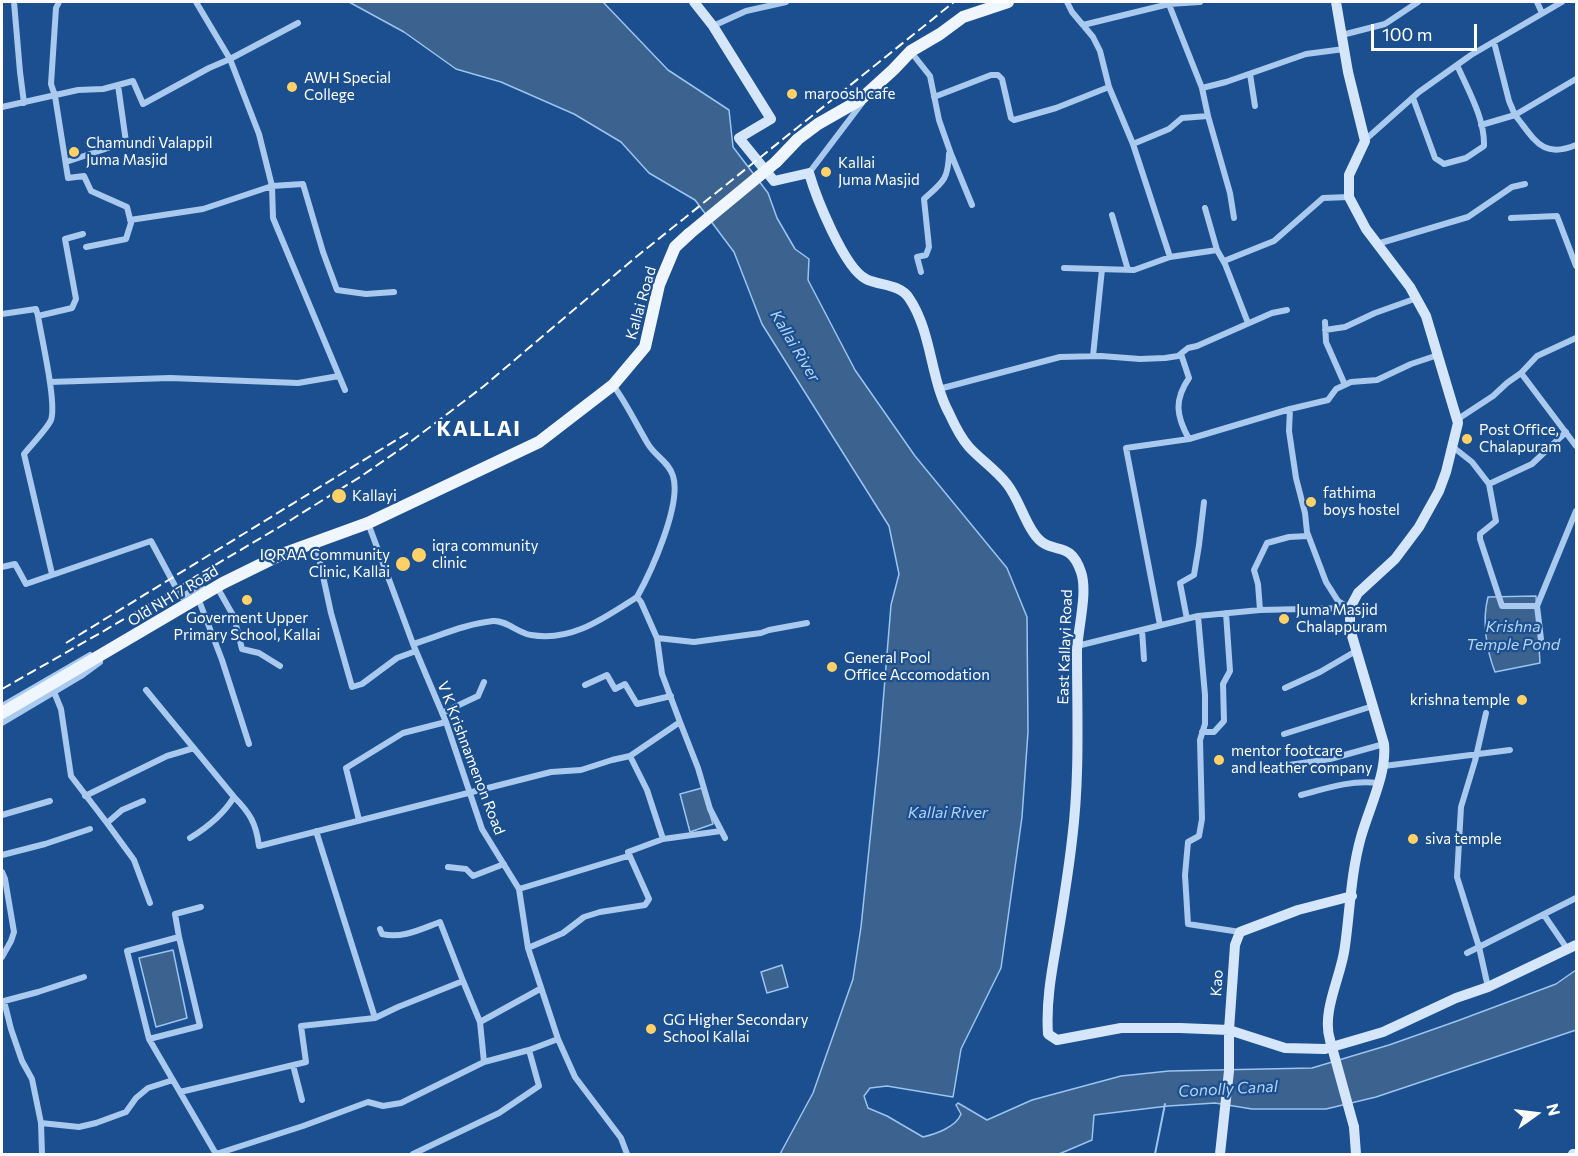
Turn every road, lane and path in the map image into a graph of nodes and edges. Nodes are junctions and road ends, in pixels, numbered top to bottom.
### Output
1 (14, 2) edge
2 (60, 2) edge
3 (196, 2) edge
4 (694, 2) edge
5 (786, 2) edge
6 (1008, 2) edge
7 (1067, 2) edge
8 (1200, 2) edge
9 (1336, 2) edge
10 (1418, 2) edge
11 (1537, 2) edge
12 (1562, 2) edge
13 (1168, 3) edge
14 (1542, 13) junction
15 (298, 23) dead end
16 (1083, 25) junction
17 (713, 26) junction
18 (1342, 35) junction
19 (1494, 42) junction
20 (1344, 49) junction
21 (911, 51) junction
22 (230, 59) junction
23 (1457, 66) junction
24 (1250, 74) junction
25 (1576, 79) edge
26 (118, 85) junction
27 (1109, 87) junction
28 (1202, 88) junction
29 (871, 90) junction
30 (55, 96) junction
31 (934, 97) junction
32 (1413, 98) junction
33 (24, 103) junction
34 (1255, 106) dead end
35 (2, 107) edge
36 (1515, 115) junction
37 (1208, 116) junction
38 (1481, 125) junction
39 (1365, 141) junction
40 (1133, 144) junction
41 (1576, 145) edge
42 (950, 150) junction
43 (66, 162) junction
44 (809, 173) junction
45 (1526, 184) dead end
46 (272, 186) junction
47 (1349, 196) junction
48 (972, 205) dead end
49 (1205, 208) dead end
50 (1112, 215) dead end
51 (1234, 218) dead end
52 (1511, 218) dead end
53 (130, 220) junction
54 (83, 234) dead end
55 (1377, 244) junction
56 (86, 248) dead end
57 (1217, 250) junction
58 (1170, 257) junction
59 (1224, 261) junction
60 (1576, 266) edge
61 (1064, 268) dead end
62 (1102, 269) junction
63 (1128, 270) junction
64 (921, 272) dead end
65 (394, 292) dead end
66 (1417, 298) junction
67 (1287, 310) dead end
68 (2, 314) edge
69 (38, 316) junction
70 (1248, 323) junction
71 (1576, 338) edge
72 (1181, 354) junction
73 (1438, 355) junction
74 (1093, 356) junction
75 (1521, 373) junction
76 (339, 376) junction
77 (50, 382) junction
78 (613, 385) junction
79 (1345, 385) junction
80 (939, 389) junction
81 (345, 390) dead end
82 (1290, 409) junction
83 (1458, 423) junction
84 (1566, 432) junction
85 (1189, 439) junction
86 (1576, 446) edge
87 (1453, 447) junction
88 (1489, 484) junction
89 (1204, 502) dead end
90 (1576, 511) edge
91 (368, 524) junction
92 (1308, 536) junction
93 (316, 544) junction
94 (2, 567) edge
95 (52, 574) junction
96 (207, 592) junction
97 (636, 597) junction
98 (1537, 606) junction
99 (1350, 608) junction
100 (1260, 610) junction
101 (1226, 614) junction
102 (1198, 616) junction
103 (1187, 619) junction
104 (807, 624) dead end
105 (1160, 626) junction
106 (1142, 630) junction
107 (134, 637) junction
108 (657, 638) junction
109 (1541, 639) dead end
110 (413, 644) junction
111 (1077, 646) junction
112 (416, 651) junction
113 (1356, 651) junction
114 (1144, 659) dead end
115 (280, 666) dead end
116 (484, 682) dead end
117 (585, 685) dead end
118 (1286, 688) dead end
119 (146, 690) dead end
120 (54, 692) junction
121 (671, 696) junction
122 (2, 706) edge
123 (1373, 706) junction
124 (2, 713) edge
125 (442, 713) junction
126 (1486, 713) dead end
127 (446, 722) junction
128 (680, 722) junction
129 (2, 723) edge
130 (1203, 732) junction
131 (1284, 734) dead end
132 (249, 744) dead end
133 (1384, 744) junction
134 (194, 748) junction
135 (1510, 750) dead end
136 (1476, 755) junction
137 (630, 756) junction
138 (1384, 766) junction
139 (1262, 769) dead end
140 (1378, 783) junction
141 (470, 793) junction
142 (1301, 795) dead end
143 (85, 796) junction
144 (234, 797) junction
145 (50, 801) dead end
146 (143, 801) dead end
147 (2, 815) edge
148 (359, 820) junction
149 (106, 823) junction
150 (90, 829) dead end
151 (316, 831) junction
152 (721, 831) junction
153 (190, 837) dead end
154 (725, 838) dead end
155 (663, 839) junction
156 (2, 855) edge
157 (628, 856) junction
158 (504, 864) junction
159 (448, 867) dead end
160 (2, 872) edge
161 (519, 890) junction
162 (1352, 896) junction
163 (1576, 898) edge
164 (150, 903) dead end
165 (201, 907) dead end
166 (1544, 915) junction
167 (380, 929) dead end
168 (1240, 932) junction
169 (179, 938) junction
170 (1479, 947) junction
171 (1572, 947) edge
172 (528, 948) junction
173 (1467, 953) dead end
174 (2, 957) edge
175 (84, 977) dead end
176 (463, 981) junction
177 (1488, 987) junction
178 (540, 989) junction
179 (3, 998) edge
180 (375, 1018) junction
181 (480, 1022) junction
182 (1229, 1030) junction
183 (558, 1039) junction
184 (149, 1040) junction
185 (1327, 1045) junction
186 (529, 1050) junction
187 (484, 1062) junction
188 (293, 1065) junction
189 (173, 1080) junction
190 (180, 1092) junction
191 (302, 1100) dead end
192 (41, 1122) junction
193 (217, 1154) edge
194 (42, 1155) edge
195 (413, 1155) edge
196 (627, 1155) edge
197 (1220, 1155) edge
198 (1356, 1155) edge

1 - 33 street
2 - 30 street
3 - 22 street
4 - 17 street
5 - 17 street
6 - 21 main road, Kallai Road
7 - 16 street
8 - 13 street
9 - 18 street
10 - 18 street
11 - 14 street
12 - 14 street
13 - 16 street
13 - 28 street
14 - 19 street
15 - 22 street
16 - 27 street
17 - 44 street
18 - 20 street
19 - 23 street
19 - 36 street
20 - 24 street
20 - 39 street
21 - 29 main road, Kallai Road
21 - 31 street
22 - 26 street
22 - 46 street
23 - 32 street
23 - 38 street
24 - 28 street
24 - 34 street
25 - 36 street
26 - 30 street
26 - 43 street
27 - 31 street
27 - 40 street
28 - 37 street
29 - 44 street
29 - 78 main road, Kallai Road, bridge
30 - 33 street
30 - 43 street
31 - 42 street
32 - 38 street
32 - 39 street
33 - 35 street
36 - 38 street
36 - 41 street
37 - 40 street
37 - 51 street
39 - 47 street
40 - 58 street
42 - 48 street
42 - 64 street
43 - 53 street
44 - 80 street, East Kallayi Road
45 - 55 street
46 - 53 street
46 - 65 street
46 - 76 street
47 - 55 street
47 - 59 street
49 - 57 street
50 - 63 street
52 - 60 street
53 - 56 street
54 - 69 street
55 - 66 street
57 - 58 street
57 - 59 street
58 - 63 street
59 - 70 street
61 - 62 street
62 - 63 street
62 - 74 street
66 - 73 street
66 - 79 street
67 - 70 street
68 - 69 street
69 - 77 street
70 - 72 street
71 - 75 street
72 - 74 street
72 - 85 street
73 - 79 street
73 - 83 street
74 - 80 street
75 - 83 street
75 - 84 street
76 - 77 street
76 - 81 street
77 - 95 street
78 - 91 main road, Kallai Road
78 - 97 street
79 - 82 street
80 - 111 street, East Kallayi Road
82 - 85 street
82 - 92 street
83 - 87 street
84 - 86 street
84 - 88 street
85 - 105 street
87 - 88 street
87 - 99 street
88 - 98 street
89 - 103 street
90 - 98 street
91 - 93 main road, Old NH17 Road
91 - 110 street, V K Krishnamenon Road
92 - 99 street
92 - 100 street
93 - 96 main road, Old NH17 Road
93 - 112 street
94 - 95 street
95 - 96 street
96 - 107 main road, Old NH17 Road
96 - 115 street
96 - 132 street
97 - 108 street
97 - 110 street
98 - 109 street
99 - 100 street
99 - 113 street
100 - 101 street
101 - 102 street
101 - 130 street
102 - 103 street
102 - 130 street
103 - 105 street
104 - 108 street
105 - 106 street
106 - 111 street
106 - 114 street
107 - 120 street
107 - 122 street
107 - 124 main road, Old NH17 Road
108 - 121 street
110 - 112 street, V K Krishnamenon Road
111 - 182 street, East Kallayi Road
112 - 125 street, V K Krishnamenon Road
113 - 118 street
113 - 123 street
116 - 125 street
117 - 121 street
119 - 134 street
120 - 129 street
120 - 143 street
121 - 128 street
123 - 131 street
123 - 133 street
125 - 127 street, V K Krishnamenon Road
126 - 136 street
127 - 141 street, V K Krishnamenon Road
127 - 148 street
128 - 137 street
128 - 152 street
130 - 168 street
133 - 138 street
133 - 139 street
134 - 143 street
134 - 144 street
135 - 136 street
136 - 138 street
136 - 170 street
137 - 141 street
137 - 155 street
138 - 140 street
140 - 142 street
140 - 162 street
141 - 148 street
141 - 158 street, V K Krishnamenon Road
143 - 149 street
144 - 151 street
144 - 153 street
145 - 147 street
146 - 149 street
148 - 151 street
149 - 164 street
150 - 156 street
151 - 180 street
152 - 154 street
152 - 155 street
155 - 157 street
157 - 161 street
157 - 172 street
158 - 159 street
158 - 161 street, V K Krishnamenon Road
160 - 174 street
161 - 172 street, V K Krishnamenon Road
162 - 168 street
162 - 185 street
163 - 166 street
165 - 169 street
166 - 170 street
166 - 171 street
167 - 176 street
168 - 182 street, Kao
169 - 184 street
169 - 184 street
170 - 173 street
170 - 177 street
171 - 177 street, East Kallayi Road
172 - 178 street, V K Krishnamenon Road
175 - 179 street
176 - 180 street
176 - 181 street
177 - 185 street, East Kallayi Road
178 - 181 street
178 - 183 street, V K Krishnamenon Road
179 - 192 street
180 - 188 street
181 - 187 street
182 - 185 street, East Kallayi Road
182 - 197 street, Kao
183 - 186 street
183 - 196 street, V K Krishnamenon Road
184 - 189 street
185 - 198 street, bridge
186 - 187 street
186 - 195 street
187 - 193 street
188 - 190 street
188 - 191 street
189 - 190 street
189 - 192 street
190 - 193 street
192 - 194 street

